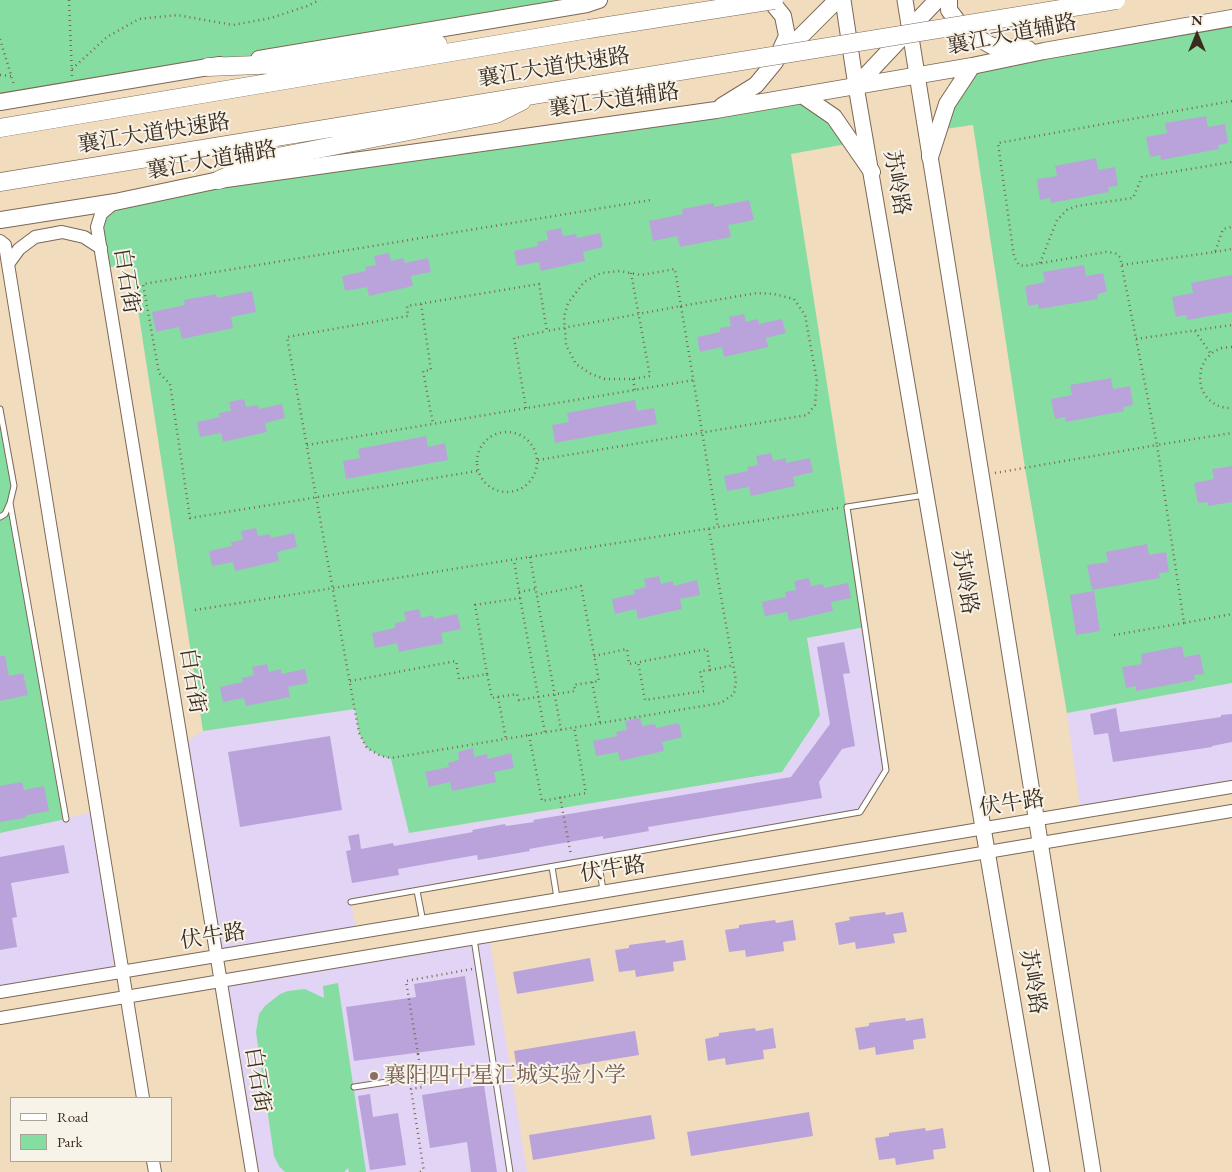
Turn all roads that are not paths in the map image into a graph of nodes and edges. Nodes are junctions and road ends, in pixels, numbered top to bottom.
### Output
1 (599, 0) edge
2 (770, 0) edge
3 (774, 0) edge
4 (837, 0) edge
5 (843, 0) edge
6 (905, 0) edge
7 (937, 0) edge
8 (949, 0) edge
9 (1116, 0) edge
10 (1232, 18) edge
11 (910, 29) junction
12 (504, 43) junction
13 (1044, 51) junction
14 (775, 62) junction
15 (972, 66) junction
16 (208, 68) junction
17 (918, 76) junction
18 (856, 86) junction
19 (536, 94) junction
20 (802, 95) junction
21 (0, 102) edge
22 (716, 110) junction
23 (0, 128) edge
24 (930, 157) junction
25 (872, 172) junction
26 (220, 180) junction
27 (0, 182) edge
28 (114, 202) junction
29 (0, 220) edge
30 (0, 241) edge
31 (101, 248) junction
32 (8, 264) junction
33 (0, 409) edge
34 (927, 495) junction
35 (10, 503) junction
36 (0, 517) edge
37 (1232, 788) edge
38 (1232, 811) edge
39 (66, 819) dead end
40 (1037, 820) junction
41 (984, 829) junction
42 (1041, 843) junction
43 (988, 852) junction
44 (598, 859) junction
45 (552, 867) junction
46 (417, 891) junction
47 (604, 892) junction
48 (558, 900) junction
49 (351, 902) dead end
50 (423, 922) junction
51 (474, 938) junction
52 (216, 956) junction
53 (123, 972) junction
54 (220, 981) junction
55 (0, 992) edge
56 (127, 997) junction
57 (0, 1018) edge
58 (493, 1066) junction
59 (354, 1087) dead end
60 (143, 1097) edge
61 (252, 1172) edge
62 (510, 1172) edge
63 (1042, 1172) edge
64 (1093, 1172) edge

1 - 16 main road
2 - 14 main road
3 - 12 highway, 襄江大道快速路, bridge
4 - 14 main road
5 - 18 main road, 苏岭路
6 - 11 main road, 苏岭路
7 - 11 main road
8 - 13 main road
9 - 19 highway, 襄江大道快速路, bridge
10 - 13 main road, 襄江大道辅路
11 - 17 main road, 苏岭路
11 - 18 main road
12 - 16 highway
12 - 23 highway, 襄江大道快速路
13 - 15 main road, 襄江大道辅路
14 - 22 main road
15 - 17 main road, 襄江大道辅路
15 - 24 main road
16 - 21 main road
17 - 18 main road, 襄江大道辅路
17 - 24 main road, 苏岭路
18 - 20 main road, 襄江大道辅路
18 - 25 main road, 苏岭路
19 - 26 highway
19 - 27 highway, 襄江大道快速路
20 - 22 main road, 襄江大道辅路
20 - 25 main road
22 - 26 main road, 襄江大道辅路
24 - 40 main road, 苏岭路
25 - 34 main road, 苏岭路
26 - 28 main road, 襄江大道辅路
28 - 29 main road, 襄江大道辅路
28 - 31 street, 白石街
30 - 32 street
31 - 32 street
31 - 52 street, 白石街
32 - 53 street
33 - 35 lane
34 - 41 main road, 苏岭路
34 - 44 lane
35 - 36 lane
35 - 39 lane
37 - 40 street, 伏牛路
38 - 42 street
40 - 41 street, 伏牛路
40 - 42 main road, 苏岭路
41 - 43 main road, 苏岭路
41 - 47 street, 伏牛路
42 - 43 street
42 - 64 main road, 苏岭路
43 - 51 street
43 - 63 main road, 苏岭路
44 - 45 lane
44 - 47 lane
45 - 46 lane
45 - 48 lane
46 - 49 lane
46 - 50 lane
47 - 48 street, 伏牛路
48 - 50 street, 伏牛路
50 - 52 street, 伏牛路
51 - 54 street
51 - 58 lane
52 - 53 street, 伏牛路
52 - 54 street, 白石街
53 - 55 street, 伏牛路
53 - 56 street
54 - 56 street
54 - 61 street, 白石街
56 - 57 street
56 - 60 street
58 - 59 lane
58 - 62 lane

